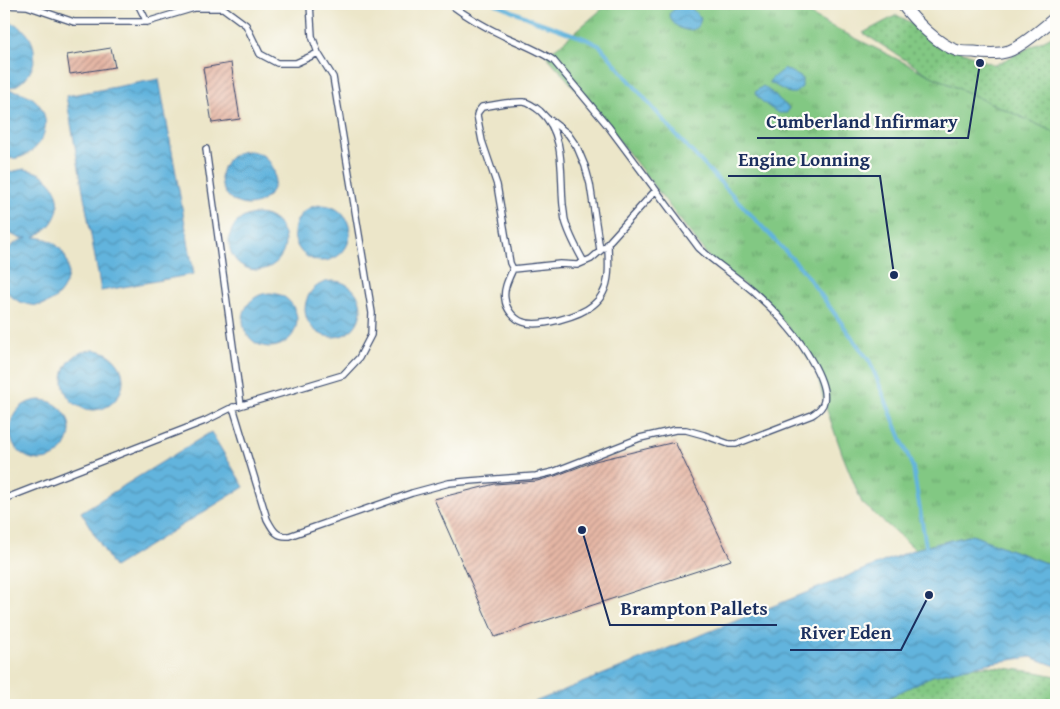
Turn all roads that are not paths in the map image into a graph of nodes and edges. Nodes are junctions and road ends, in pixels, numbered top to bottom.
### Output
1 (138, 4) edge
2 (310, 4) edge
3 (450, 4) edge
4 (902, 4) edge
5 (4, 6) edge
6 (1056, 17) edge
7 (147, 22) junction
8 (318, 53) junction
9 (545, 116) junction
10 (206, 149) dead end
11 (656, 191) junction
12 (608, 243) junction
13 (600, 250) junction
14 (584, 262) junction
15 (513, 270) junction
16 (241, 405) junction
17 (233, 408) junction
18 (4, 499) edge

1 - 7 lane
2 - 8 lane
3 - 11 lane
4 - 6 street
5 - 7 lane
7 - 8 lane
8 - 16 lane
9 - 13 lane
9 - 14 lane
9 - 15 lane
10 - 16 lane
11 - 12 lane
11 - 17 lane
12 - 13 lane
12 - 15 lane
13 - 14 lane
14 - 15 lane
16 - 17 lane
17 - 18 lane

